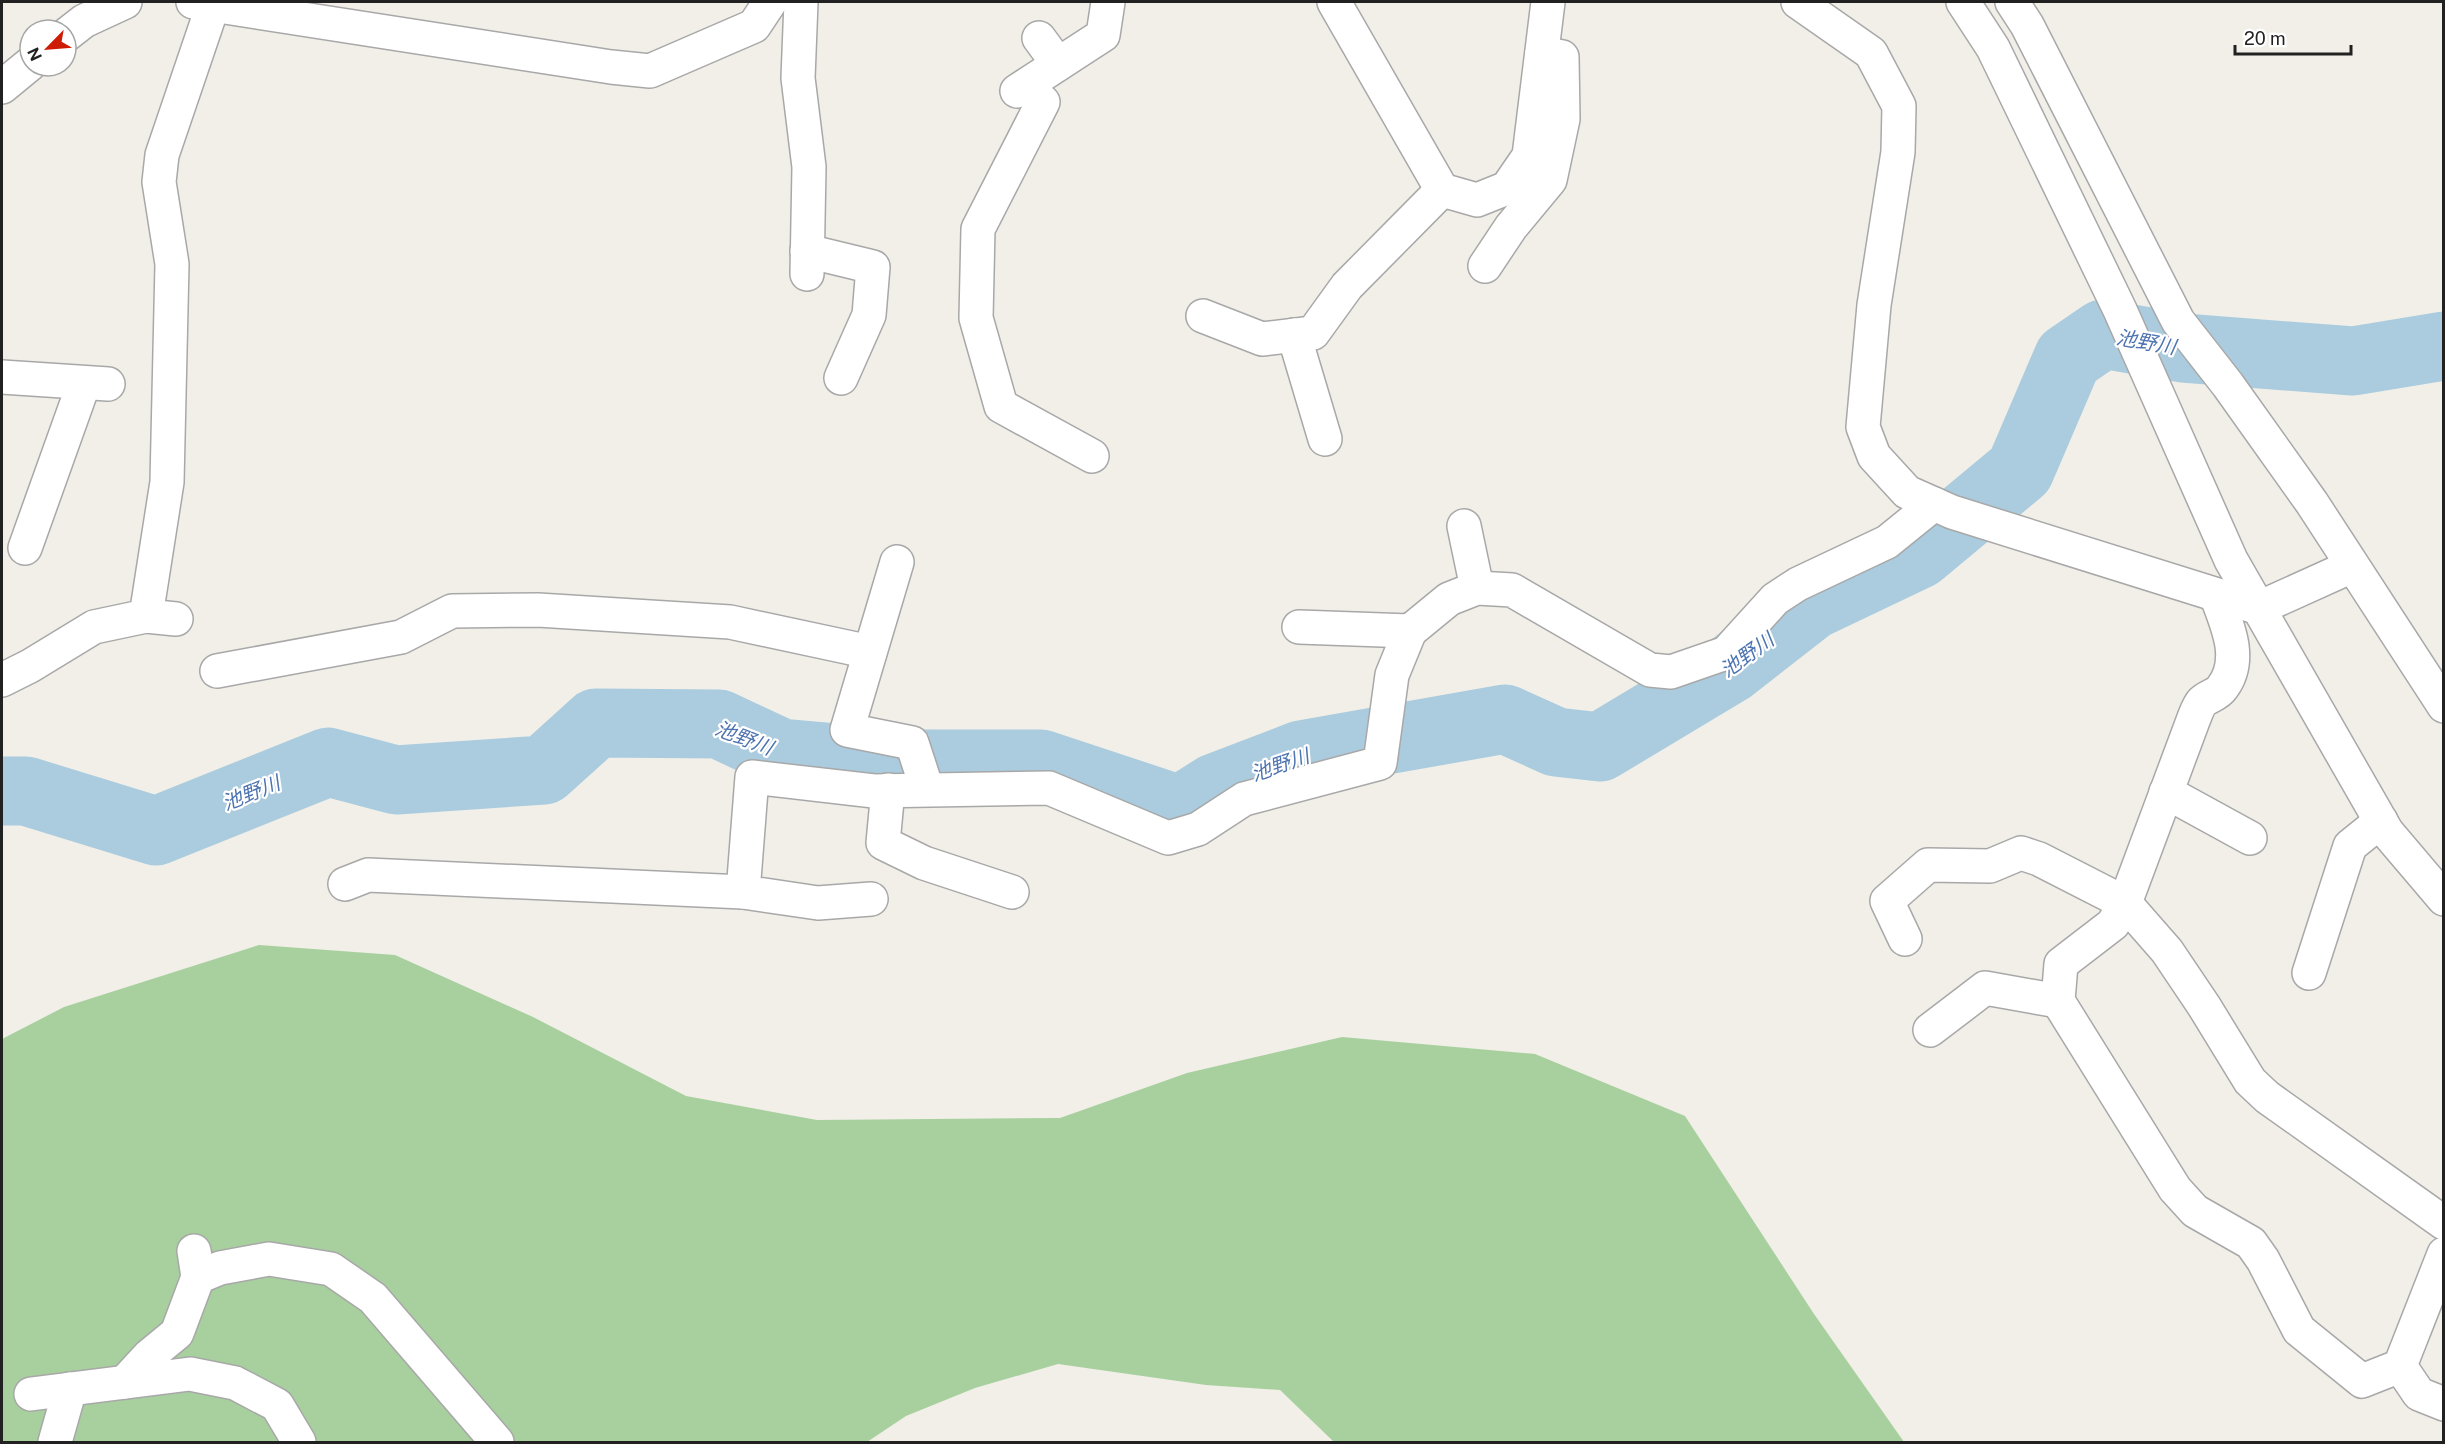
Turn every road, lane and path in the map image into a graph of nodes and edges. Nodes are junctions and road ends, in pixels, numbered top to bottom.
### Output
1 (125, 2) edge
2 (770, 2) edge
3 (801, 2) edge
4 (1108, 2) edge
5 (1334, 2) edge
6 (1548, 2) edge
7 (1798, 2) edge
8 (1963, 2) edge
9 (2012, 2) edge
10 (203, 3) edge
11 (78, 26) edge
12 (1039, 38) dead end
13 (1542, 53) junction
14 (1058, 64) junction
15 (18, 74) edge
16 (2, 87) edge
17 (1442, 190) junction
18 (1485, 266) dead end
19 (1203, 316) dead end
20 (1294, 335) junction
21 (2, 377) edge
22 (841, 378) dead end
23 (1325, 440) dead end
24 (1092, 456) dead end
25 (1956, 512) junction
26 (1464, 526) dead end
27 (24, 548) dead end
28 (897, 562) dead end
29 (2352, 566) junction
30 (1477, 588) junction
31 (2216, 595) junction
32 (2259, 608) junction
33 (1299, 627) dead end
34 (1410, 631) junction
35 (870, 652) junction
36 (217, 671) dead end
37 (2, 680) edge
38 (2444, 706) edge
39 (927, 789) junction
40 (888, 790) junction
41 (2166, 792) junction
42 (2381, 820) junction
43 (2250, 838) dead end
44 (345, 884) dead end
45 (743, 892) junction
46 (1012, 892) dead end
47 (871, 899) dead end
48 (2444, 899) edge
49 (2125, 903) junction
50 (1905, 939) dead end
51 (2309, 973) dead end
52 (2058, 1001) junction
53 (1930, 1030) dead end
54 (2444, 1223) edge
55 (2444, 1254) edge
56 (2400, 1366) junction
57 (126, 1382) junction
58 (70, 1389) junction
59 (31, 1394) dead end
60 (2444, 1404) edge
61 (55, 1443) edge
62 (299, 1443) edge
63 (497, 1443) edge

1 - 11 street
2 - 10 street
3 - 22 street
4 - 14 street
5 - 17 street
6 - 13 street
7 - 25 street
8 - 32 street
9 - 29 street
10 - 37 street
12 - 14 street
13 - 17 street
13 - 18 street
14 - 24 street
15 - 16 street
17 - 20 street
19 - 20 street
20 - 23 street
21 - 27 street
25 - 30 street
25 - 31 street
26 - 30 street
28 - 35 street
29 - 32 street
29 - 38 street
30 - 34 street
31 - 32 street
31 - 41 street
32 - 42 street
33 - 34 street
34 - 39 street
35 - 36 street
35 - 39 street
39 - 40 street
40 - 45 street
40 - 46 street
41 - 43 street
41 - 49 street
42 - 48 street
42 - 51 street
44 - 45 street
45 - 47 street
49 - 50 street
49 - 52 street
49 - 54 street
52 - 53 street
52 - 56 street
55 - 56 street
56 - 60 street
57 - 58 street
57 - 62 street
57 - 63 street
58 - 59 street
58 - 61 street

